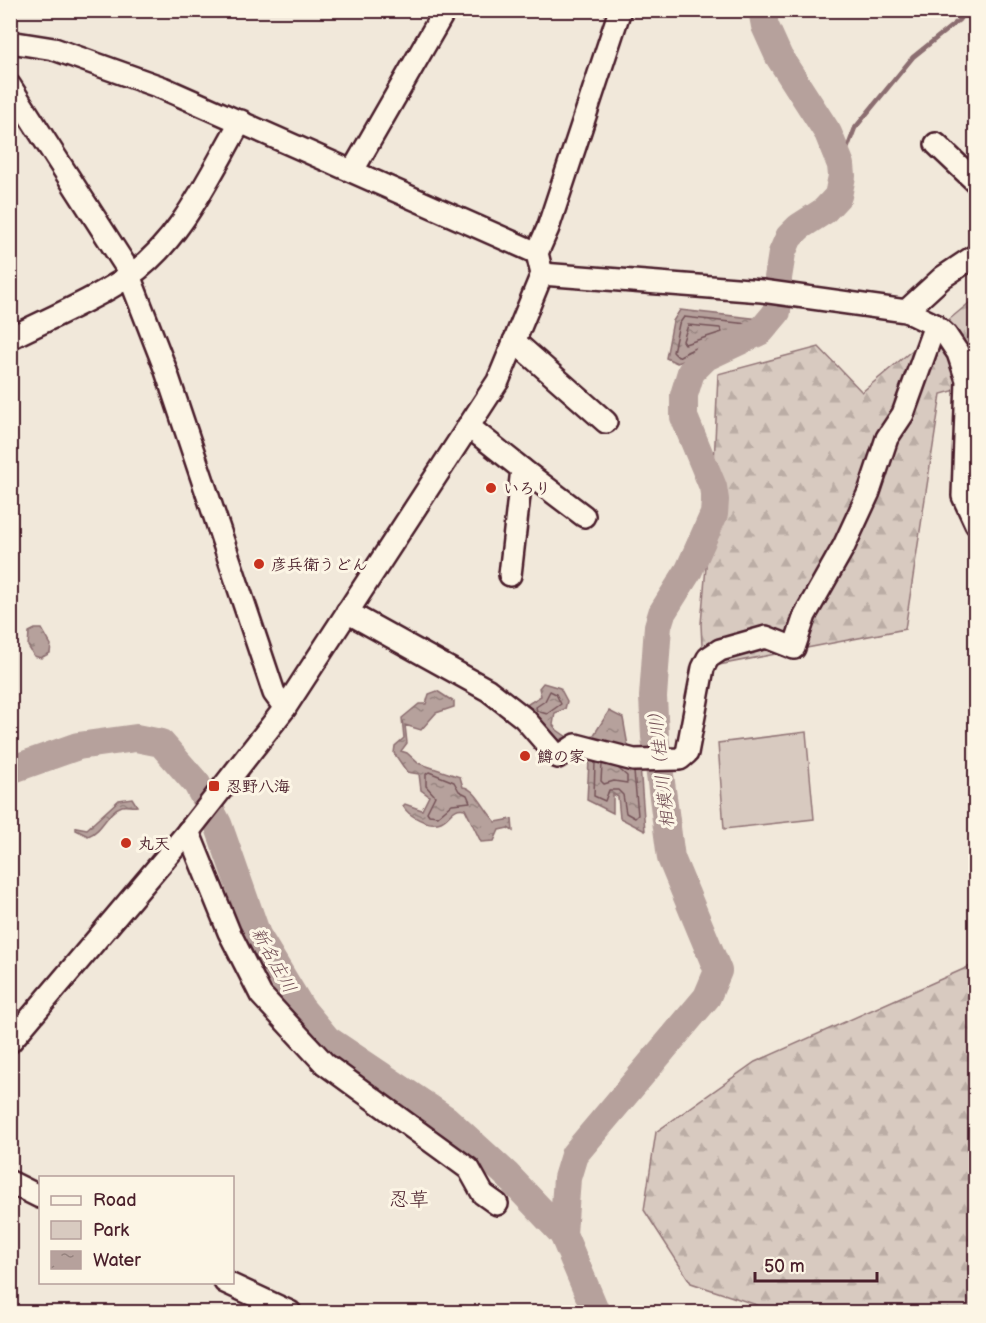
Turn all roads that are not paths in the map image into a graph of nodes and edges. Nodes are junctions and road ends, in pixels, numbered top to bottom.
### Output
1 (445, 10) edge
2 (620, 10) edge
3 (10, 42) edge
4 (10, 86) edge
5 (241, 121) junction
6 (936, 144) dead end
7 (353, 170) junction
8 (975, 182) edge
9 (537, 253) junction
10 (975, 255) edge
11 (542, 274) junction
12 (129, 276) junction
13 (906, 311) junction
14 (935, 326) junction
15 (10, 338) edge
16 (514, 341) junction
17 (606, 422) dead end
18 (468, 426) junction
19 (522, 469) junction
20 (584, 516) dead end
21 (975, 524) edge
22 (510, 575) dead end
23 (347, 612) junction
24 (285, 708) junction
25 (189, 830) junction
26 (10, 1042) edge
27 (10, 1182) edge
28 (39, 1196) edge
29 (497, 1204) dead end
30 (229, 1284) edge
31 (290, 1312) edge

1 - 7 street
2 - 9 street
3 - 5 street
4 - 12 street
5 - 7 street
5 - 12 street
6 - 8 street
7 - 9 street
9 - 11 street
10 - 13 street
11 - 13 street
11 - 16 street
12 - 15 street
12 - 24 street
13 - 14 street
14 - 21 street
14 - 23 street
16 - 17 street
16 - 18 street
18 - 19 street
18 - 23 street
19 - 20 street
19 - 22 street
23 - 24 street
24 - 25 street
25 - 26 street
25 - 29 street
27 - 28 street
30 - 31 street

